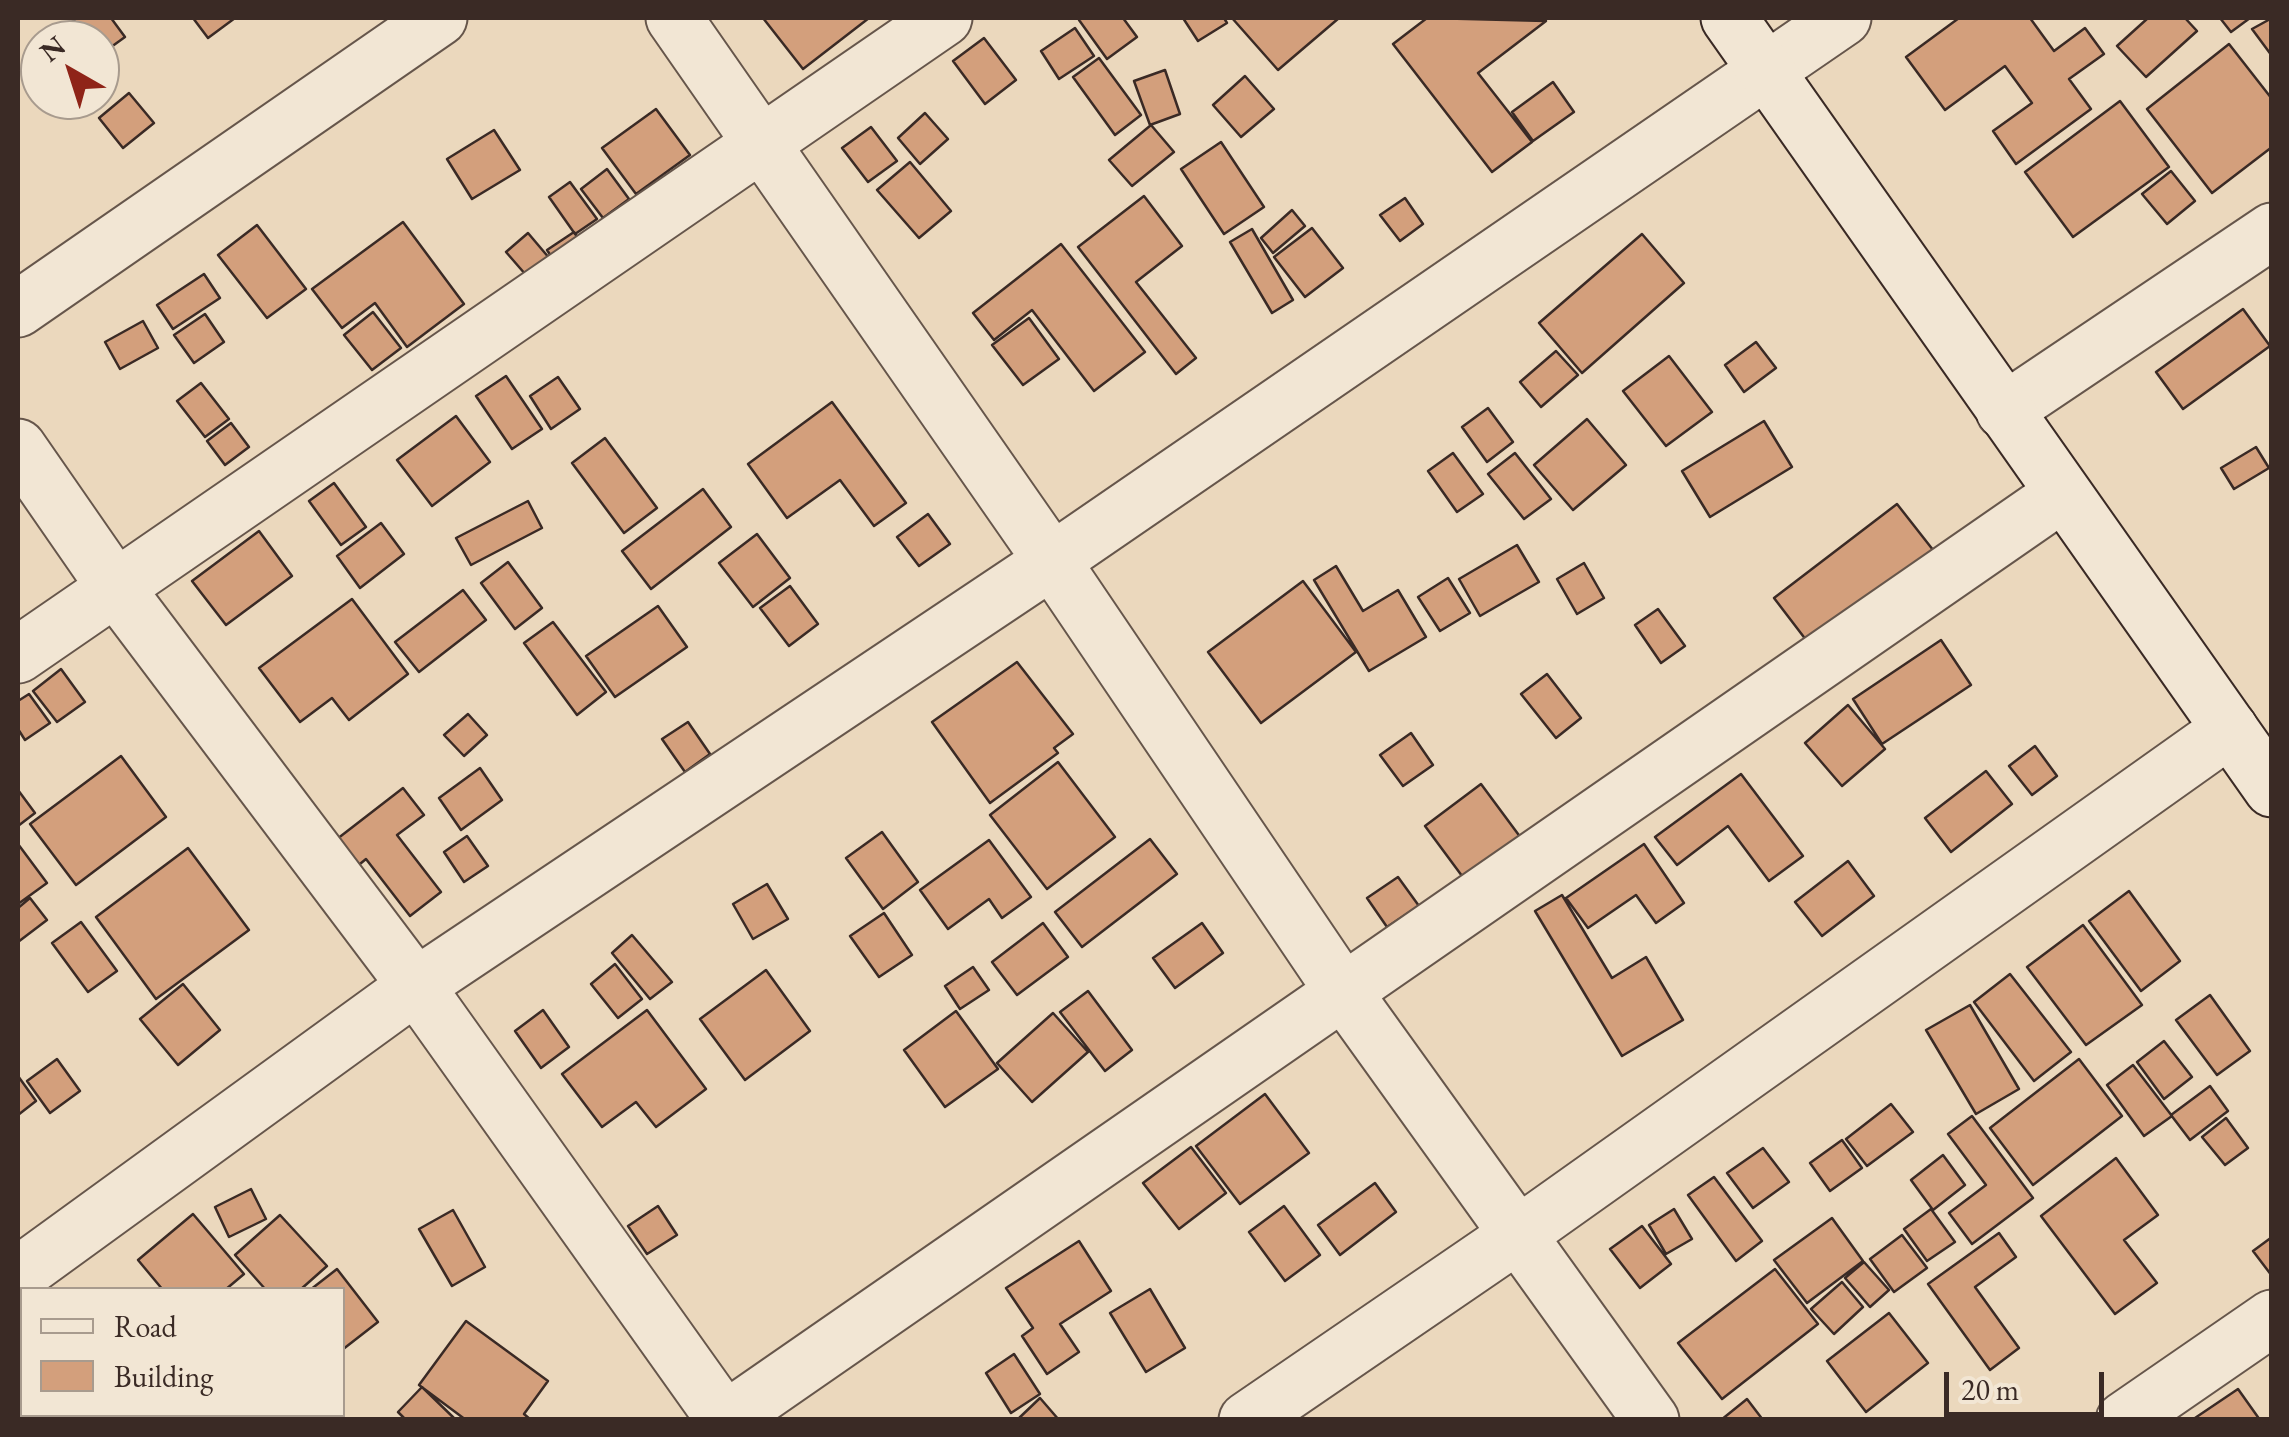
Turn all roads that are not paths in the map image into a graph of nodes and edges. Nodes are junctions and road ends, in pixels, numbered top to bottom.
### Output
1 (439, 18) edge
2 (674, 18) edge
3 (944, 18) edge
4 (1729, 18) edge
5 (1843, 18) edge
6 (1765, 70) junction
7 (762, 144) junction
8 (2272, 231) edge
9 (18, 309) edge
10 (2004, 412) junction
11 (18, 447) edge
12 (2062, 494) junction
13 (1052, 561) junction
14 (115, 587) junction
15 (18, 656) edge
16 (2230, 729) junction
17 (2272, 789) edge
18 (416, 986) junction
19 (1342, 990) junction
20 (1519, 1234) junction
21 (18, 1275) edge
22 (2272, 1318) edge
23 (725, 1420) edge
24 (1247, 1420) edge
25 (1651, 1420) edge
26 (2124, 1420) edge

1 - 9 street
2 - 7 street
3 - 7 street
4 - 6 street
5 - 6 street
6 - 10 street
6 - 13 street
7 - 13 street
7 - 14 street
8 - 10 street
10 - 12 street
11 - 14 street
12 - 16 street
12 - 19 street
13 - 18 street
13 - 19 street
14 - 15 street
14 - 18 street
16 - 17 street
16 - 20 street
18 - 21 street
18 - 23 street
19 - 20 street
19 - 23 street
20 - 24 street
20 - 25 street
22 - 26 street

